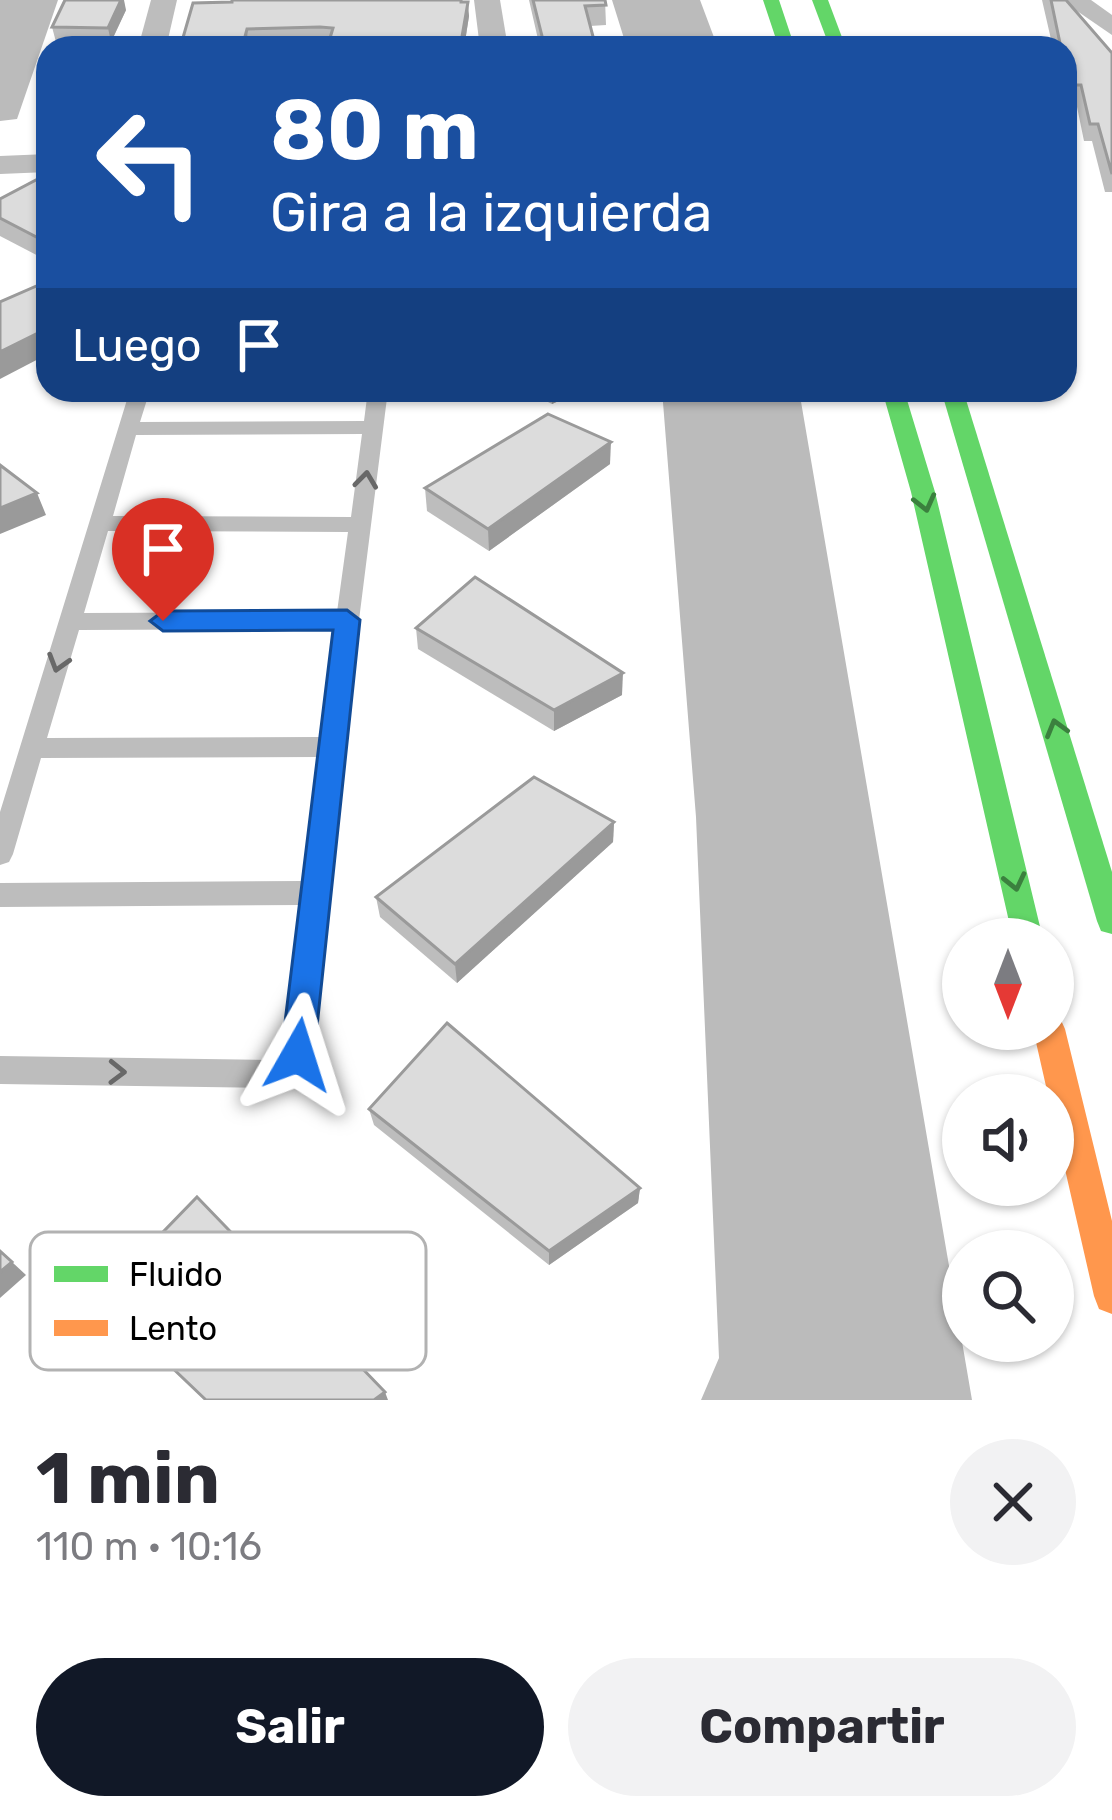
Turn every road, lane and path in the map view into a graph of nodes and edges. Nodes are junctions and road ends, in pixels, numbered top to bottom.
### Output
1 (164, 0) edge
2 (488, 0) edge
3 (771, 0) edge
4 (820, 0) edge
5 (1074, 0) edge
6 (1112, 27) edge
7 (155, 36) edge
8 (492, 36) edge
9 (783, 36) edge
10 (834, 36) edge
11 (36, 164) edge
12 (0, 165) edge
13 (136, 402) edge
14 (377, 402) edge
15 (897, 402) edge
16 (956, 402) edge
17 (374, 427) junction
18 (128, 429) junction
19 (100, 523) junction
20 (361, 525) junction
21 (347, 620) junction
22 (71, 622) junction
23 (331, 747) junction
24 (32, 748) junction
25 (0, 854) edge
26 (314, 893) junction
27 (0, 895) edge
28 (1023, 918) edge
29 (1112, 921) edge
30 (1054, 1050) edge
31 (0, 1070) edge
32 (1112, 1296) edge

1 - 7 street
2 - 8 street
3 - 9 street
4 - 10 street
5 - 6 street
11 - 12 street
13 - 18 lane
14 - 17 lane
15 -> 28 street
29 -> 16 street
17 - 18 lane
20 -> 17 lane
18 - 19 lane
19 - 20 lane
19 - 22 lane
20 - 21 lane
21 - 22 lane
21 - 23 lane
22 -> 24 lane
23 - 24 lane
23 - 26 lane
24 - 25 lane
26 - 27 lane
31 -> 26 lane
30 - 32 street

